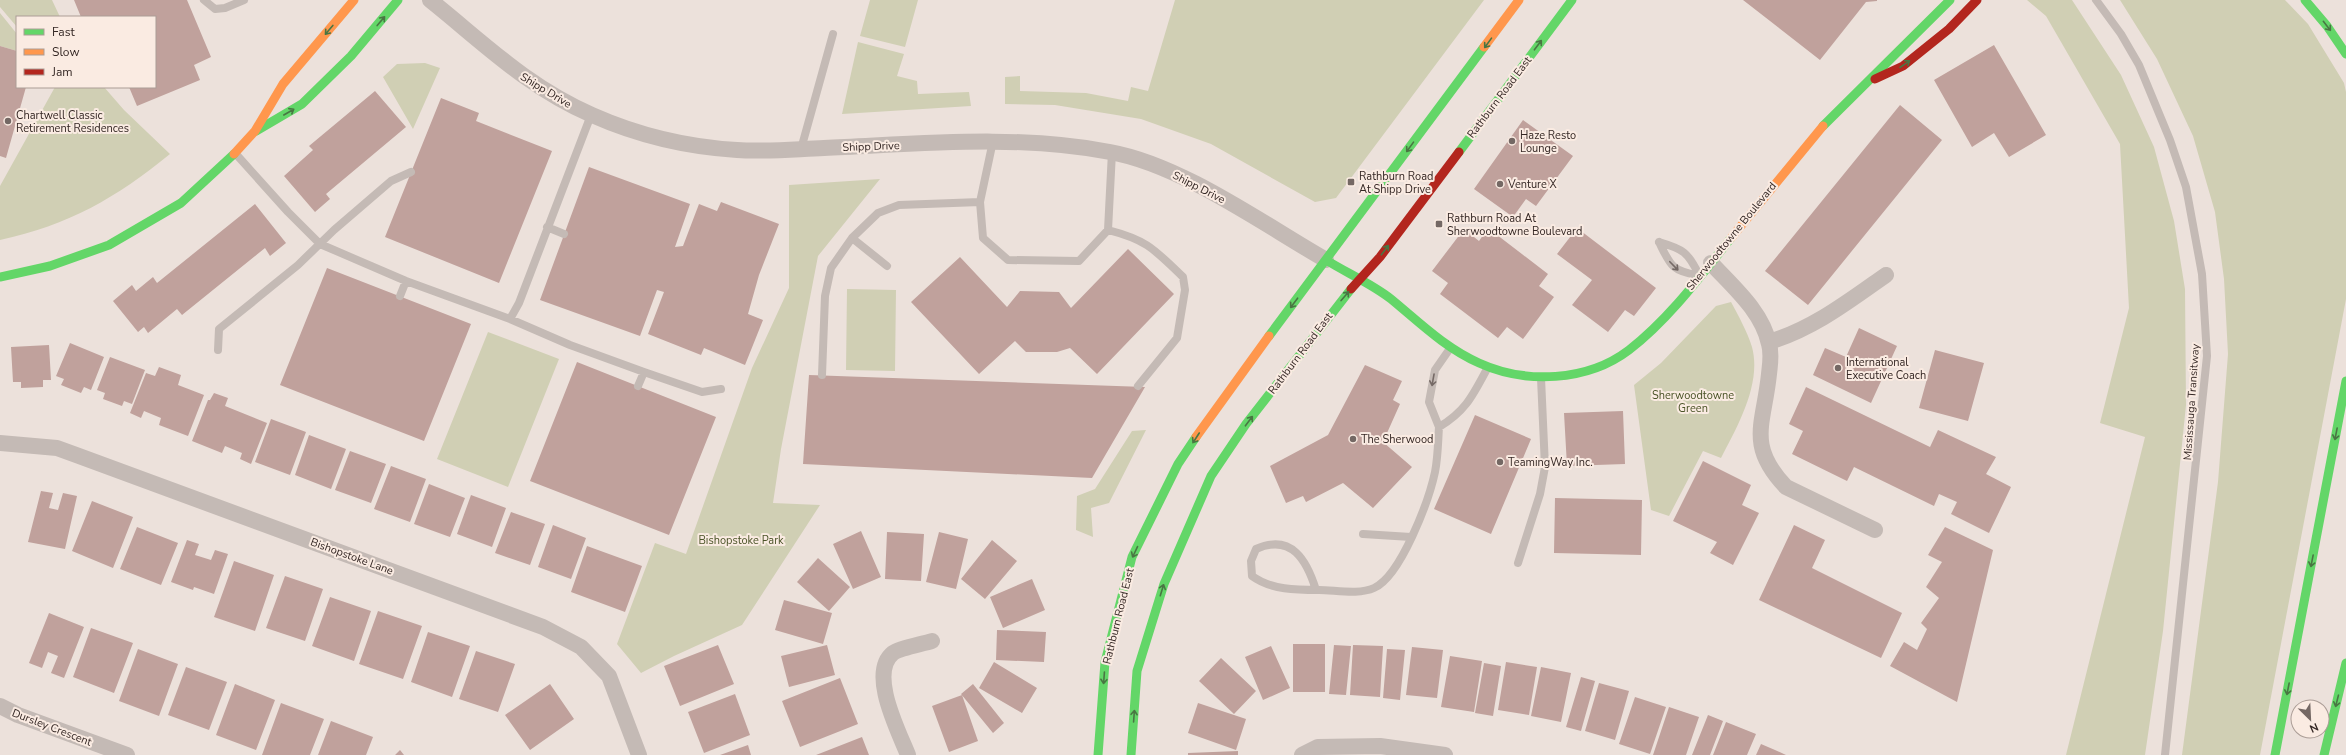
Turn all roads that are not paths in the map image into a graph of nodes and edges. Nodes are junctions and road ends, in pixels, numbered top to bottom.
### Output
1 (204, 0) edge
2 (244, 0) edge
3 (354, 0) edge
4 (398, 0) edge
5 (430, 0) edge
6 (1519, 0) edge
7 (1572, 0) edge
8 (1950, 0) edge
9 (1977, 0) edge
10 (2096, 0) edge
11 (2305, 0) edge
12 (833, 34) dead end
13 (2346, 54) edge
14 (1870, 81) junction
15 (591, 115) junction
16 (255, 131) junction
17 (993, 141) junction
18 (801, 149) junction
19 (1112, 152) junction
20 (235, 154) junction
21 (411, 172) dead end
22 (980, 202) junction
23 (547, 227) junction
24 (1108, 230) junction
25 (564, 234) dead end
26 (852, 238) junction
27 (320, 244) junction
28 (1326, 260) junction
29 (1712, 263) junction
30 (887, 266) dead end
31 (1886, 275) dead end
32 (1700, 276) junction
33 (0, 277) edge
34 (1359, 280) junction
35 (406, 281) junction
36 (400, 296) dead end
37 (510, 319) junction
38 (1769, 342) junction
39 (1452, 346) junction
40 (218, 350) dead end
41 (1488, 367) junction
42 (644, 372) junction
43 (822, 375) dead end
44 (1541, 377) junction
45 (2346, 382) edge
46 (638, 386) dead end
47 (1138, 386) dead end
48 (721, 389) dead end
49 (1439, 427) junction
50 (0, 443) edge
51 (1875, 530) dead end
52 (1363, 534) dead end
53 (1410, 537) junction
54 (1518, 563) dead end
55 (1316, 590) junction
56 (932, 641) dead end
57 (2346, 663) edge
58 (0, 706) edge
59 (127, 755) edge
60 (639, 755) edge
61 (908, 755) edge
62 (1098, 755) edge
63 (1131, 755) edge
64 (1302, 755) edge
65 (1445, 755) edge
66 (2165, 755) edge
67 (2275, 755) edge
68 (2324, 755) edge

1 - 2 lane
3 -> 16 main road
16 -> 4 main road
5 - 15 street, Shipp Drive
6 -> 28 main road, Rathburn Road East
34 -> 7 main road, Rathburn Road East
8 - 14 main road, Sherwoodtowne Boulevard
14 -> 9 main road, Sherwoodtowne Boulevard
10 - 66 lane, Mississauga Transitway
11 -> 13 main road
12 - 18 lane
14 - 29 main road, Sherwoodtowne Boulevard
15 - 18 street, Shipp Drive
15 - 23 lane
16 - 20 main road
17 - 18 street, Shipp Drive
17 - 19 street, Shipp Drive
17 - 22 lane
19 - 24 lane
19 - 28 street, Shipp Drive
20 - 27 lane
20 - 33 main road
21 - 27 lane
22 - 24 lane
22 - 26 lane
23 - 25 lane
23 - 37 lane
24 - 47 lane
26 - 30 lane
26 - 43 lane
27 - 35 lane
27 - 40 lane
28 - 34 main road, Sherwoodtowne Boulevard
28 -> 62 main road, Rathburn Road East
29 - 32 main road, Sherwoodtowne Boulevard
29 - 38 street
31 - 38 street
32 -> 32 lane
32 - 44 main road, Sherwoodtowne Boulevard
34 - 39 main road, Sherwoodtowne Boulevard
63 -> 34 main road, Rathburn Road East
35 - 36 lane
35 - 37 lane
37 - 42 lane
38 - 51 street
39 - 41 main road, Sherwoodtowne Boulevard
39 -> 49 lane
41 - 44 main road, Sherwoodtowne Boulevard
41 - 49 lane
42 - 46 lane
42 - 48 lane
44 - 54 lane
45 -> 67 main road
49 - 53 lane
50 - 60 street, Bishopstoke Lane
52 - 53 lane
53 - 55 lane
55 - 55 lane
56 - 61 street
57 -> 68 main road
58 - 59 street, Dursley Crescent
64 - 65 street

